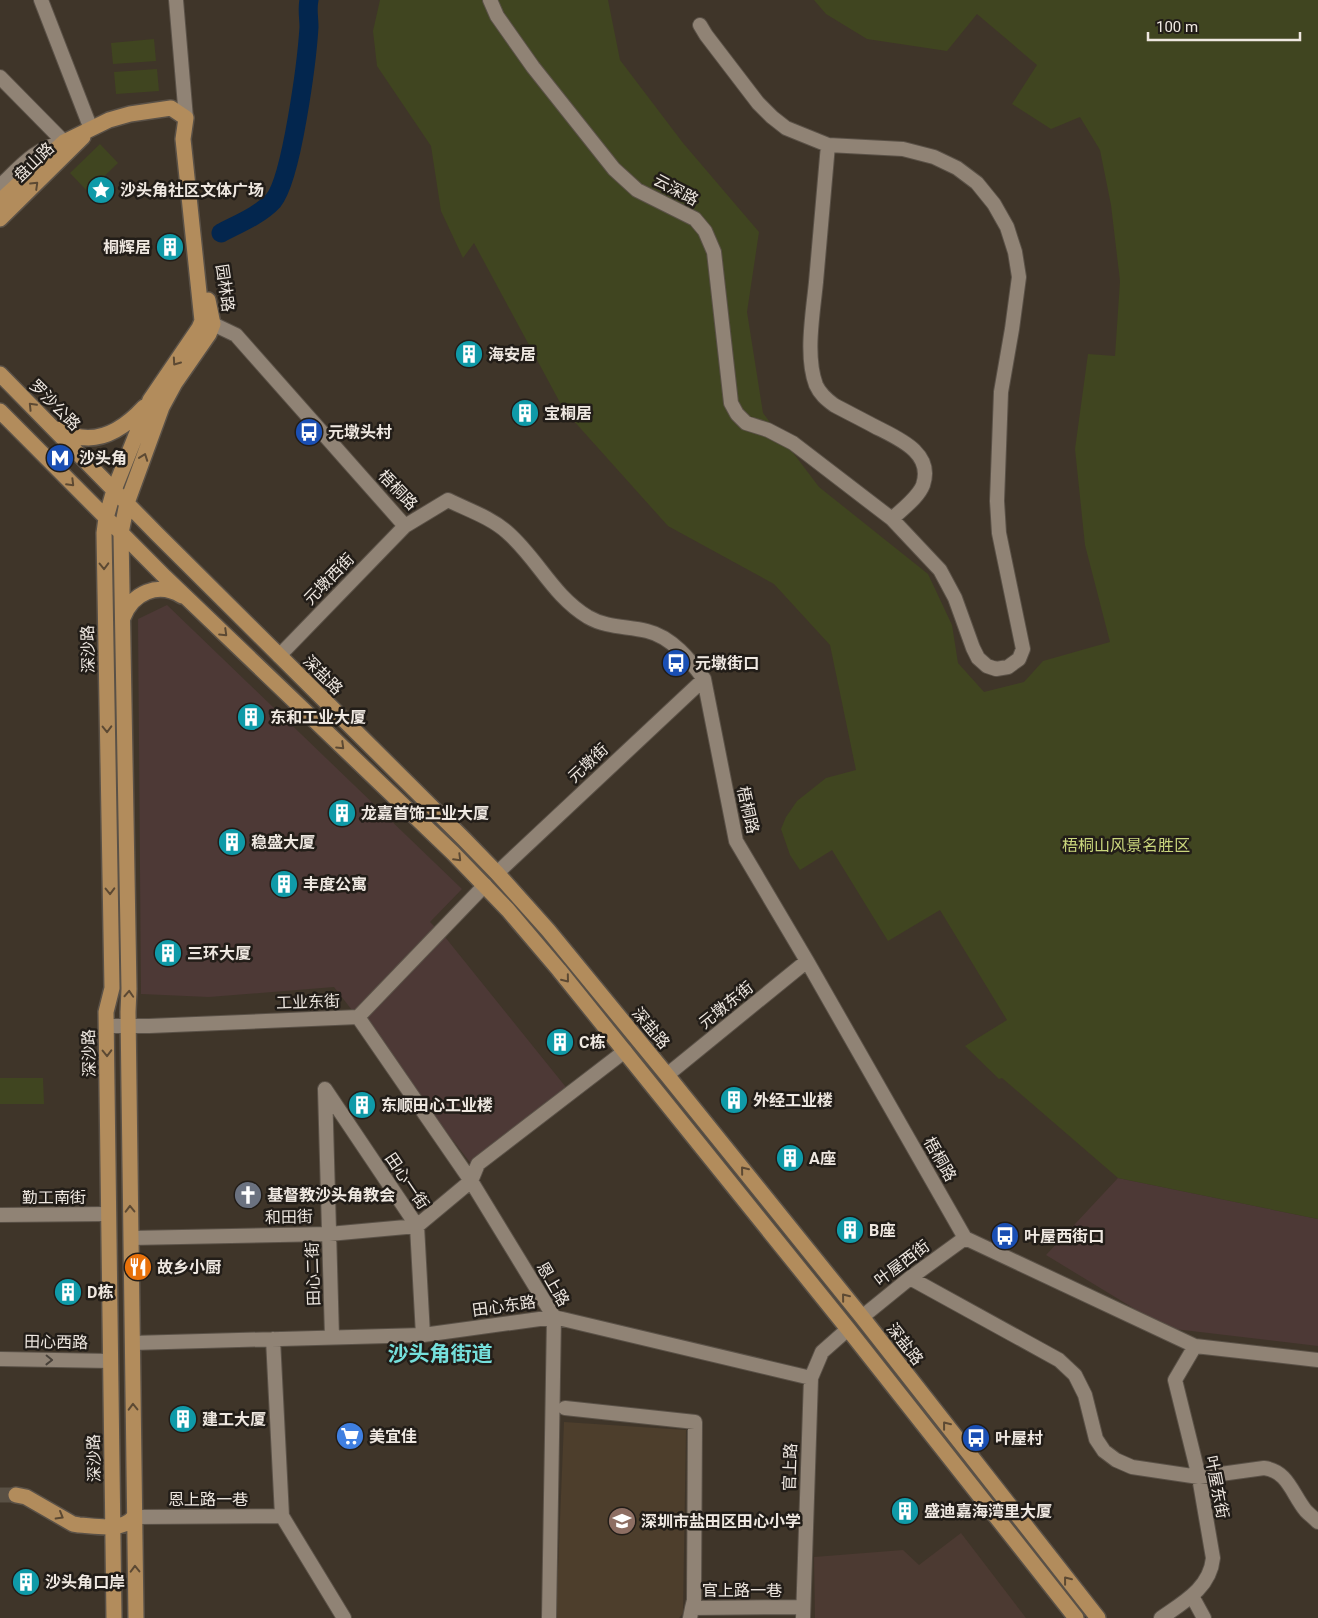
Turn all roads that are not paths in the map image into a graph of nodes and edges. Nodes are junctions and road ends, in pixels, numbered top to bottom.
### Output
1 (41, 0) edge
2 (176, 0) edge
3 (490, 0) edge
4 (700, 25) dead end
5 (0, 77) edge
6 (186, 118) junction
7 (91, 129) junction
8 (64, 142) junction
9 (828, 145) junction
10 (0, 186) edge
11 (0, 201) edge
12 (0, 219) edge
13 (207, 322) junction
14 (0, 374) edge
15 (150, 400) junction
16 (0, 411) edge
17 (47, 421) junction
18 (114, 490) junction
19 (127, 503) junction
20 (106, 518) junction
21 (892, 518) junction
22 (405, 526) junction
23 (121, 533) junction
24 (188, 599) junction
25 (122, 620) junction
26 (279, 656) junction
27 (704, 679) junction
28 (497, 873) junction
29 (485, 885) junction
30 (807, 961) junction
31 (358, 1017) junction
32 (106, 1026) junction
33 (128, 1026) junction
34 (625, 1051) junction
35 (667, 1075) junction
36 (653, 1087) junction
37 (325, 1089) joint
38 (471, 1181) junction
39 (109, 1214) junction
40 (0, 1215) edge
41 (417, 1226) junction
42 (329, 1234) junction
43 (131, 1238) junction
44 (965, 1238) junction
45 (910, 1278) junction
46 (862, 1317) junction
47 (554, 1318) junction
48 (848, 1329) junction
49 (423, 1335) junction
50 (332, 1338) junction
51 (273, 1339) junction
52 (132, 1343) junction
53 (1195, 1346) junction
54 (0, 1359) edge
55 (1318, 1360) edge
56 (111, 1361) junction
57 (811, 1378) junction
58 (565, 1408) dead end
59 (1199, 1477) junction
60 (16, 1495) tunnel mouth
61 (282, 1516) junction
62 (134, 1517) junction
63 (1318, 1522) edge
64 (113, 1526) junction
65 (1192, 1596) junction
66 (803, 1612) edge
67 (691, 1613) edge
68 (114, 1618) edge
69 (136, 1618) edge
70 (344, 1618) edge
71 (549, 1618) edge
72 (1076, 1618) edge
73 (1098, 1618) edge
74 (1161, 1618) edge
75 (1204, 1618) edge

1 - 7 street
2 - 6 street, 园林路
3 - 21 street, 云深路
4 - 9 street
5 - 8 street
6 - 7 main road, 盘山路
6 - 13 main road, 园林路
7 - 8 main road, 盘山路
12 -> 7 main road, 盘山路
8 - 10 street
8 - 11 main road, 盘山路
9 - 21 street
9 - 21 street, 云深路
13 -> 15 main road, 园林路
19 -> 13 main road, 园林路
13 - 22 street, 梧桐路
17 -> 14 main road, 罗沙公路
15 - 17 main road
15 - 18 main road, 园林路
16 -> 20 main road
17 - 18 main road, 罗沙公路
18 - 19 main road, 罗沙公路
18 - 20 main road, 深沙路
19 - 23 main road
19 - 26 main road, 深盐路
20 - 23 main road
20 -> 32 main road, 深沙路
22 - 26 street, 元墩西街
22 - 27 street, 梧桐路
23 - 24 main road
23 - 25 main road
24 - 25 main road
24 -> 29 main road
33 -> 25 main road
26 - 28 main road, 深盐路
27 - 28 street, 元墩街
27 - 30 street, 梧桐路
28 - 35 main road, 深盐路
29 - 31 street, 工业东街
29 -> 34 main road
30 - 35 street, 元墩东街
30 - 44 street, 梧桐路
31 - 33 street, 工业东街
31 - 38 street, 恩上路
32 - 33 street, 工业东街
32 -> 39 main road, 深沙路
43 -> 33 main road
34 - 36 main road
34 - 38 street
35 - 36 main road
46 -> 35 main road, 深盐路
36 - 48 main road
37 - 41 street, 田心一街
37 - 42 street, 田心二街
38 - 41 street
38 - 47 street, 恩上路
39 - 40 street, 勤工南街
39 - 56 main road, 深沙路
41 - 42 street, 和田街
41 - 49 street, 田心一街
42 - 43 street, 和田街
42 - 50 street, 田心二街
43 - 52 main road
44 - 45 street, 叶屋西街
44 - 53 street
45 - 46 street, 叶屋西街
45 - 59 street
73 -> 46 main road, 深盐路
47 - 49 street, 田心东路
47 - 57 street, 田心东路
47 - 71 street, 恩上路
48 - 57 street
48 - 72 main road
49 - 50 street, 田心东路
50 - 51 street, 田心东路
51 - 52 street, 田心东路
51 - 61 street
62 -> 52 main road
53 - 55 street
53 - 59 street, 叶屋东街
54 -> 56 street, 田心西路
56 - 64 main road, 深沙路
57 - 66 street, 官上路
58 - 67 street
59 - 63 street
59 - 65 street, 叶屋东街
60 -> 64 main road
61 - 62 street, 恩上路一巷
61 - 70 street
62 - 64 main road
69 -> 62 main road
64 - 68 main road, 深沙路
65 - 74 street, 叶屋东街
65 - 75 street
66 - 67 street, 官上路一巷

